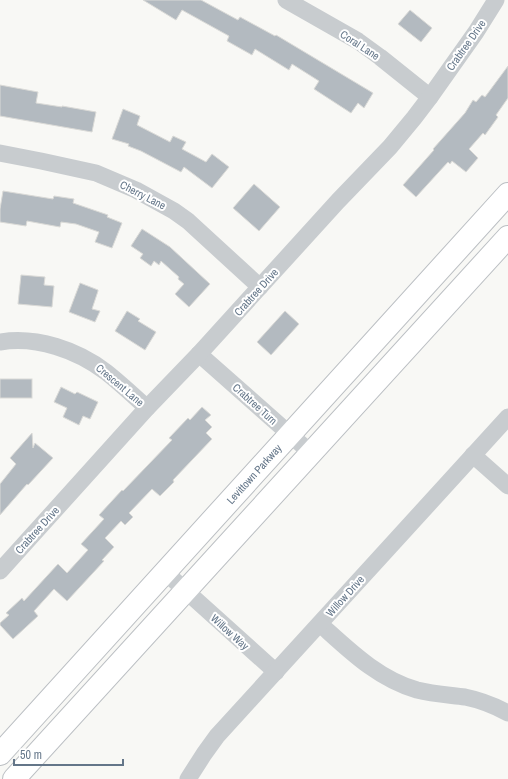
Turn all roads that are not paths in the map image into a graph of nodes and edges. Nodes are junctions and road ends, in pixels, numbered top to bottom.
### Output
1 (496, 0) edge
2 (294, 2) edge
3 (430, 97) junction
4 (0, 153) edge
5 (508, 194) edge
6 (508, 237) edge
7 (260, 287) junction
8 (0, 342) edge
9 (199, 354) junction
10 (147, 408) junction
11 (508, 417) edge
12 (290, 435) junction
13 (311, 453) junction
14 (473, 455) junction
15 (508, 486) edge
16 (0, 571) edge
17 (165, 572) junction
18 (185, 591) junction
19 (320, 624) junction
20 (276, 672) junction
21 (508, 713) edge
22 (0, 754) edge
23 (14, 779) edge
24 (188, 779) edge

1 - 3 street, Crabtree Drive
2 - 3 street, Coral Lane
3 - 7 street, Crabtree Drive
4 - 7 street, Cherry Lane
5 - 12 main road, Levittown Parkway
6 - 13 main road
7 - 9 street, Crabtree Drive
8 - 10 street, Crescent Lane
9 - 10 street, Crabtree Drive
9 - 12 street, Crabtree Turn
10 - 16 street, Crabtree Drive
11 - 14 street, Willow Drive
12 - 13 street, Crabtree Turn
12 - 17 main road, Levittown Parkway
13 - 18 main road
14 - 15 street
14 - 19 street, Willow Drive
17 - 18 street, Willow Way
17 - 22 main road, Levittown Parkway
18 - 20 street, Willow Way
18 - 23 main road
19 - 20 street, Willow Drive
19 - 21 street
20 - 24 street, Willow Drive

